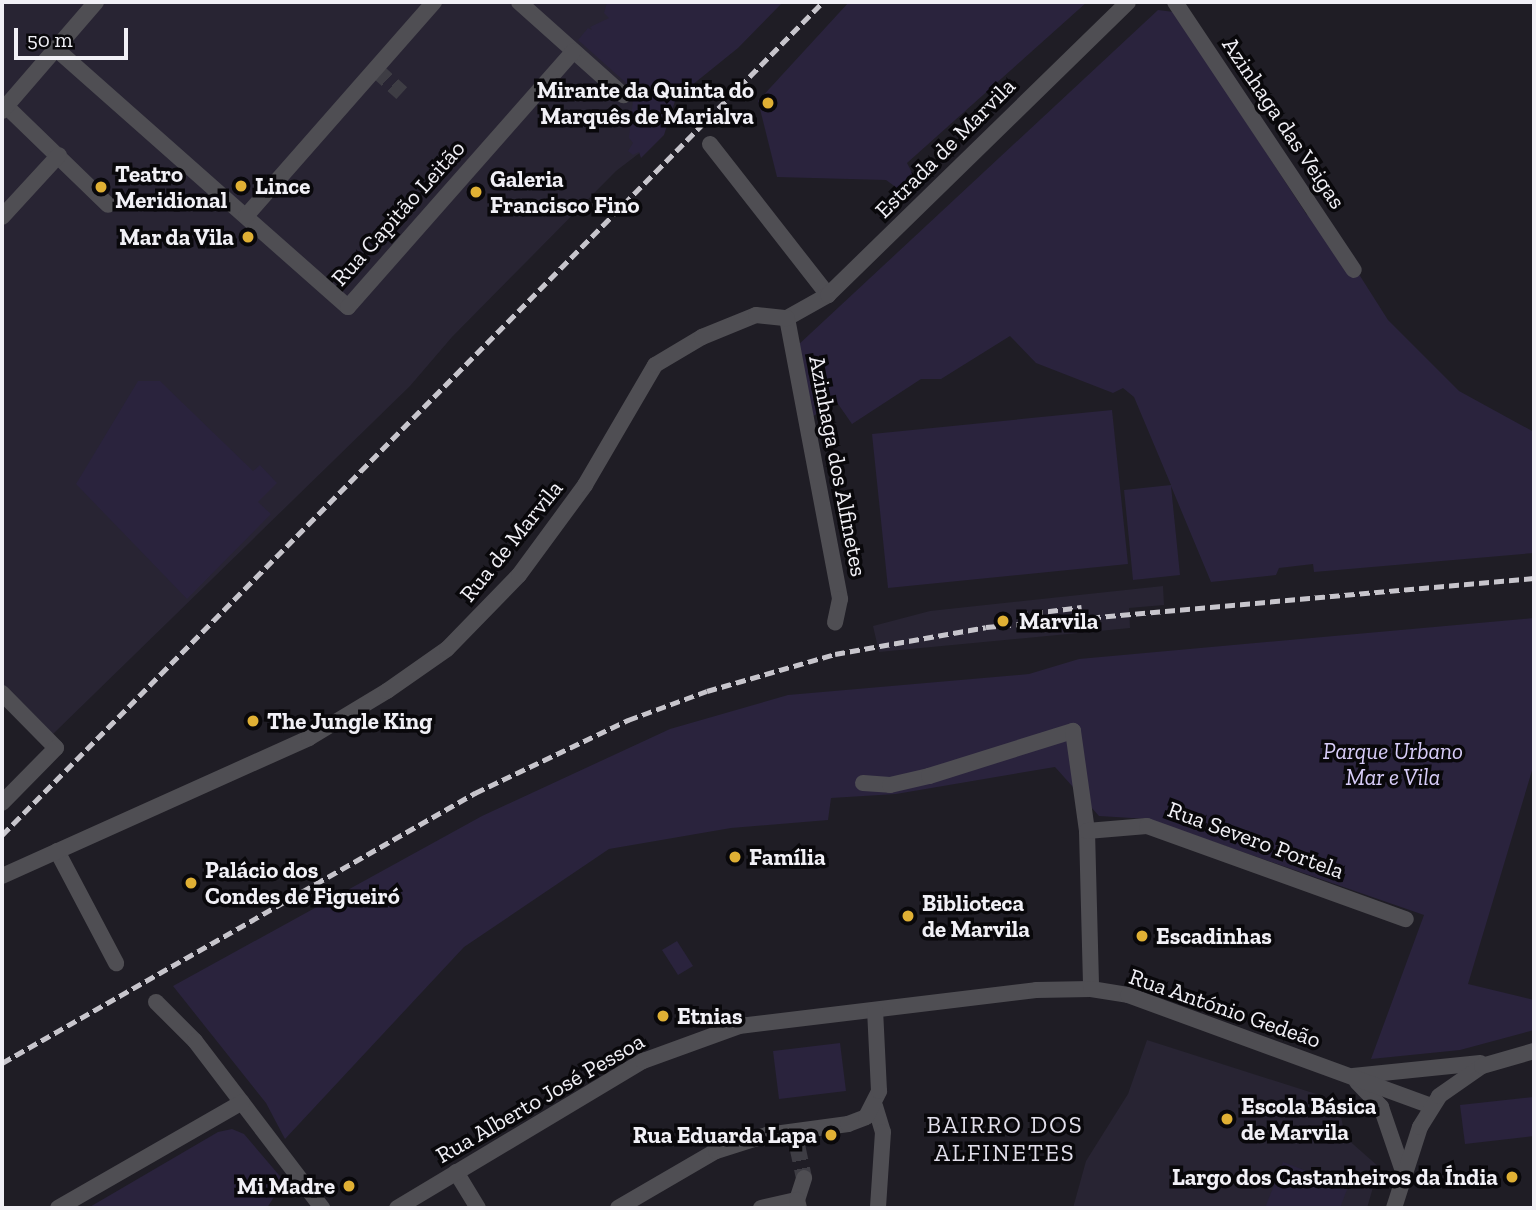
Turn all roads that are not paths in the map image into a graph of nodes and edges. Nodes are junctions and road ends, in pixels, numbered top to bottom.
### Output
1 (96, 2) edge
2 (434, 2) edge
3 (519, 2) edge
4 (1128, 2) edge
5 (1175, 2) edge
6 (55, 48) junction
7 (574, 51) junction
8 (623, 94) dead end
9 (4, 108) edge
10 (710, 144) dead end
11 (60, 155) junction
12 (108, 205) dead end
13 (246, 216) junction
14 (2, 217) edge
15 (1354, 270) dead end
16 (828, 295) junction
17 (787, 318) junction
18 (835, 622) dead end
19 (2, 693) edge
20 (863, 783) dead end
21 (2, 803) edge
22 (1087, 831) junction
23 (57, 851) junction
24 (2, 876) edge
25 (1406, 919) dead end
26 (116, 963) dead end
27 (1091, 989) junction
28 (156, 1002) dead end
29 (875, 1010) junction
30 (1534, 1051) edge
31 (1493, 1062) junction
32 (1350, 1076) junction
33 (242, 1102) junction
34 (876, 1106) junction
35 (1431, 1106) junction
36 (456, 1172) junction
37 (1404, 1174) junction
38 (804, 1178) tunnel mouth
39 (798, 1204) edge
40 (58, 1208) edge
41 (321, 1208) edge
42 (397, 1208) edge
43 (478, 1208) edge
44 (618, 1208) edge
45 (761, 1208) edge
46 (878, 1208) edge
47 (1394, 1208) edge

1 - 6 street
2 - 13 street
3 - 7 street
4 - 16 street, Estrada de Marvila
5 - 15 street, Azinhaga das Veigas
6 - 9 street
6 - 13 street, Rua Capitão Leitão
7 - 8 street
7 - 13 street, Rua Capitão Leitão
9 - 11 street
10 - 16 street
11 - 12 street
11 - 14 street
16 - 17 street, Estrada de Marvila
17 - 18 street, Azinhaga dos Alfinetes
17 - 23 street, Rua de Marvila
19 - 21 street
20 - 22 street
22 - 25 street, Rua Severo Portela
22 - 27 street
23 - 24 street, Rua de Marvila
23 - 26 street
27 - 29 street, Rua António Gedeão
27 - 32 street, Rua António Gedeão
28 - 33 street
29 - 34 street
29 - 36 street, Rua Alberto José Pessoa
30 - 31 street
31 - 32 street, Rua António Gedeão
31 - 35 street
32 - 35 street, Rua António Gedeão
32 - 37 street, Rua António Gedeão
33 - 40 street
33 - 41 street
34 - 44 street
34 - 46 street
35 - 37 street
36 - 42 street, Rua Alberto José Pessoa
36 - 43 street
37 - 47 street
38 - 39 street
39 - 45 street

